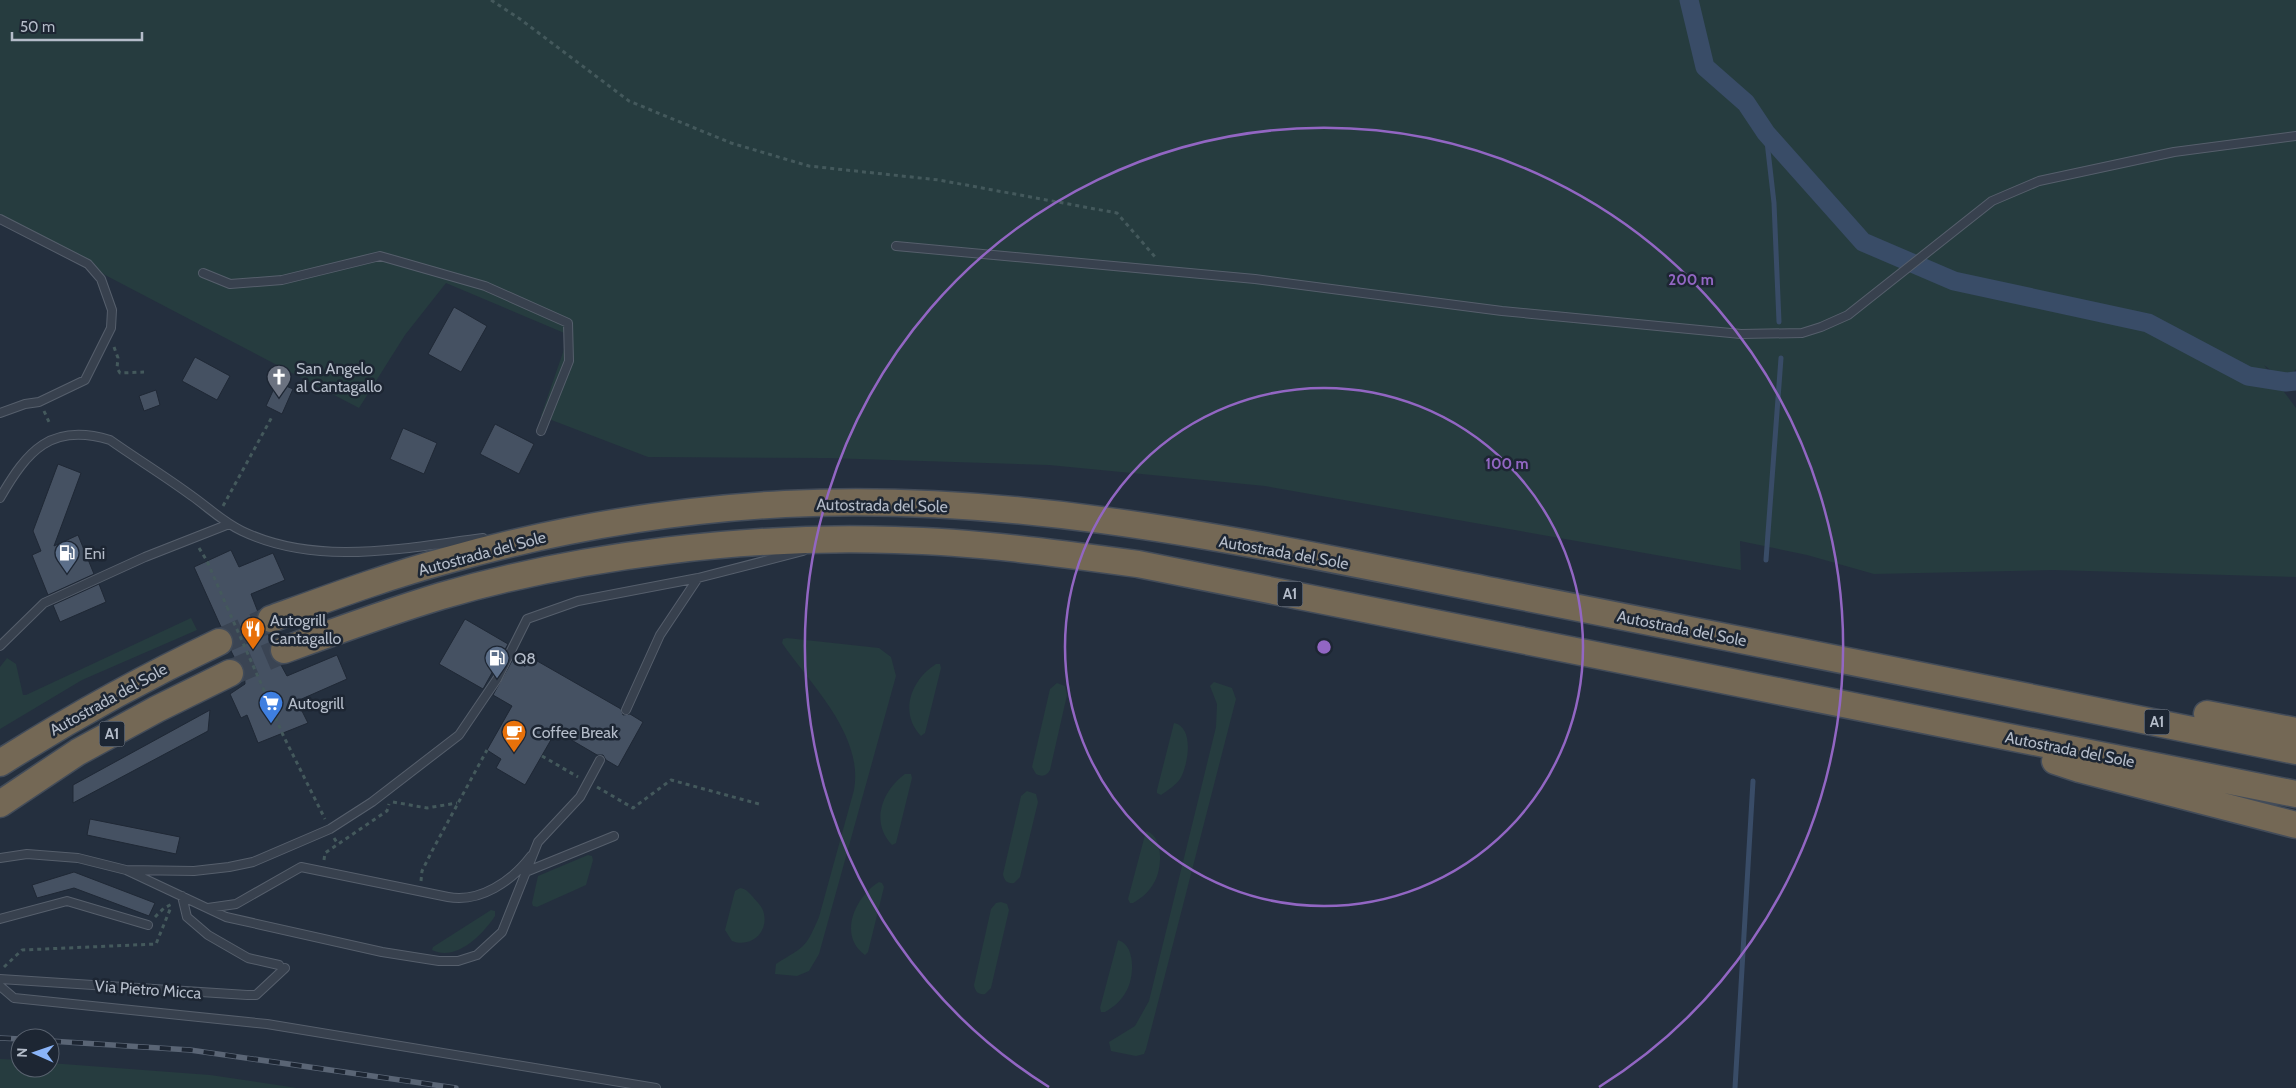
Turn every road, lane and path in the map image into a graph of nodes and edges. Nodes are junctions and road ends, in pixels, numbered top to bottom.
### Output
1 (491, 0) edge
2 (2296, 136) edge
3 (0, 219) edge
4 (896, 246) dead end
5 (1168, 271) junction
6 (203, 273) dead end
7 (104, 343) junction
8 (144, 372) dead end
9 (0, 414) edge
10 (273, 415) dead end
11 (541, 431) dead end
12 (0, 498) edge
13 (218, 516) junction
14 (606, 523) junction
15 (229, 524) junction
16 (510, 535) dead end
17 (490, 538) dead end
18 (851, 539) junction
19 (207, 561) dead end
20 (698, 578) junction
21 (271, 619) tunnel mouth
22 (218, 642) tunnel mouth
23 (0, 646) edge
24 (284, 650) tunnel mouth
25 (230, 673) tunnel mouth
26 (2018, 694) junction
27 (626, 710) dead end
28 (1956, 727) junction
29 (2296, 731) edge
30 (487, 750) dead end
31 (2296, 751) edge
32 (542, 756) dead end
33 (600, 760) dead end
34 (0, 763) edge
35 (588, 782) junction
36 (2296, 794) edge
37 (0, 804) edge
38 (457, 804) junction
39 (759, 804) dead end
40 (2296, 824) edge
41 (330, 829) junction
42 (614, 836) dead end
43 (338, 844) junction
44 (535, 850) junction
45 (0, 858) edge
46 (126, 870) junction
47 (322, 870) junction
48 (528, 871) junction
49 (419, 891) junction
50 (180, 895) junction
51 (172, 904) junction
52 (206, 908) junction
53 (0, 919) edge
54 (148, 925) joint
55 (0, 971) edge
56 (0, 979) edge
57 (0, 986) edge
58 (656, 1088) edge

1 - 5 path
2 - 5 lane
3 - 7 lane
4 - 5 lane
6 - 11 lane
7 - 8 path
7 - 9 lane
10 - 13 path
12 - 13 lane
13 - 15 lane
14 - 16 lane
14 - 21 highway, Autostrada del Sole / A1
14 - 26 highway, Autostrada del Sole / A1
15 - 17 lane
15 - 23 lane
18 - 20 lane
18 - 24 highway, Autostrada del Sole / A1
18 - 28 highway, Autostrada del Sole / A1
19 - 41 path, bridge
20 - 27 lane
20 - 41 lane
22 - 34 highway, Autostrada del Sole / A1
25 - 37 highway, Autostrada del Sole / A1
26 - 29 highway
26 - 31 highway, Autostrada del Sole / A1
28 - 36 highway, Autostrada del Sole / A1
28 - 40 highway
30 - 38 path
32 - 35 path
33 - 35 lane
35 - 39 path
35 - 44 lane
38 - 43 path
38 - 49 path
41 - 43 path
41 - 46 lane
42 - 48 lane
43 - 47 path
44 - 48 lane
44 - 49 lane
45 - 46 lane
46 - 50 lane
47 - 49 lane
47 - 52 lane
48 - 52 lane
50 - 51 path
50 - 52 lane
50 - 56 lane, Via Pietro Micca
51 - 54 path
51 - 55 path
53 - 54 lane
57 - 58 lane

